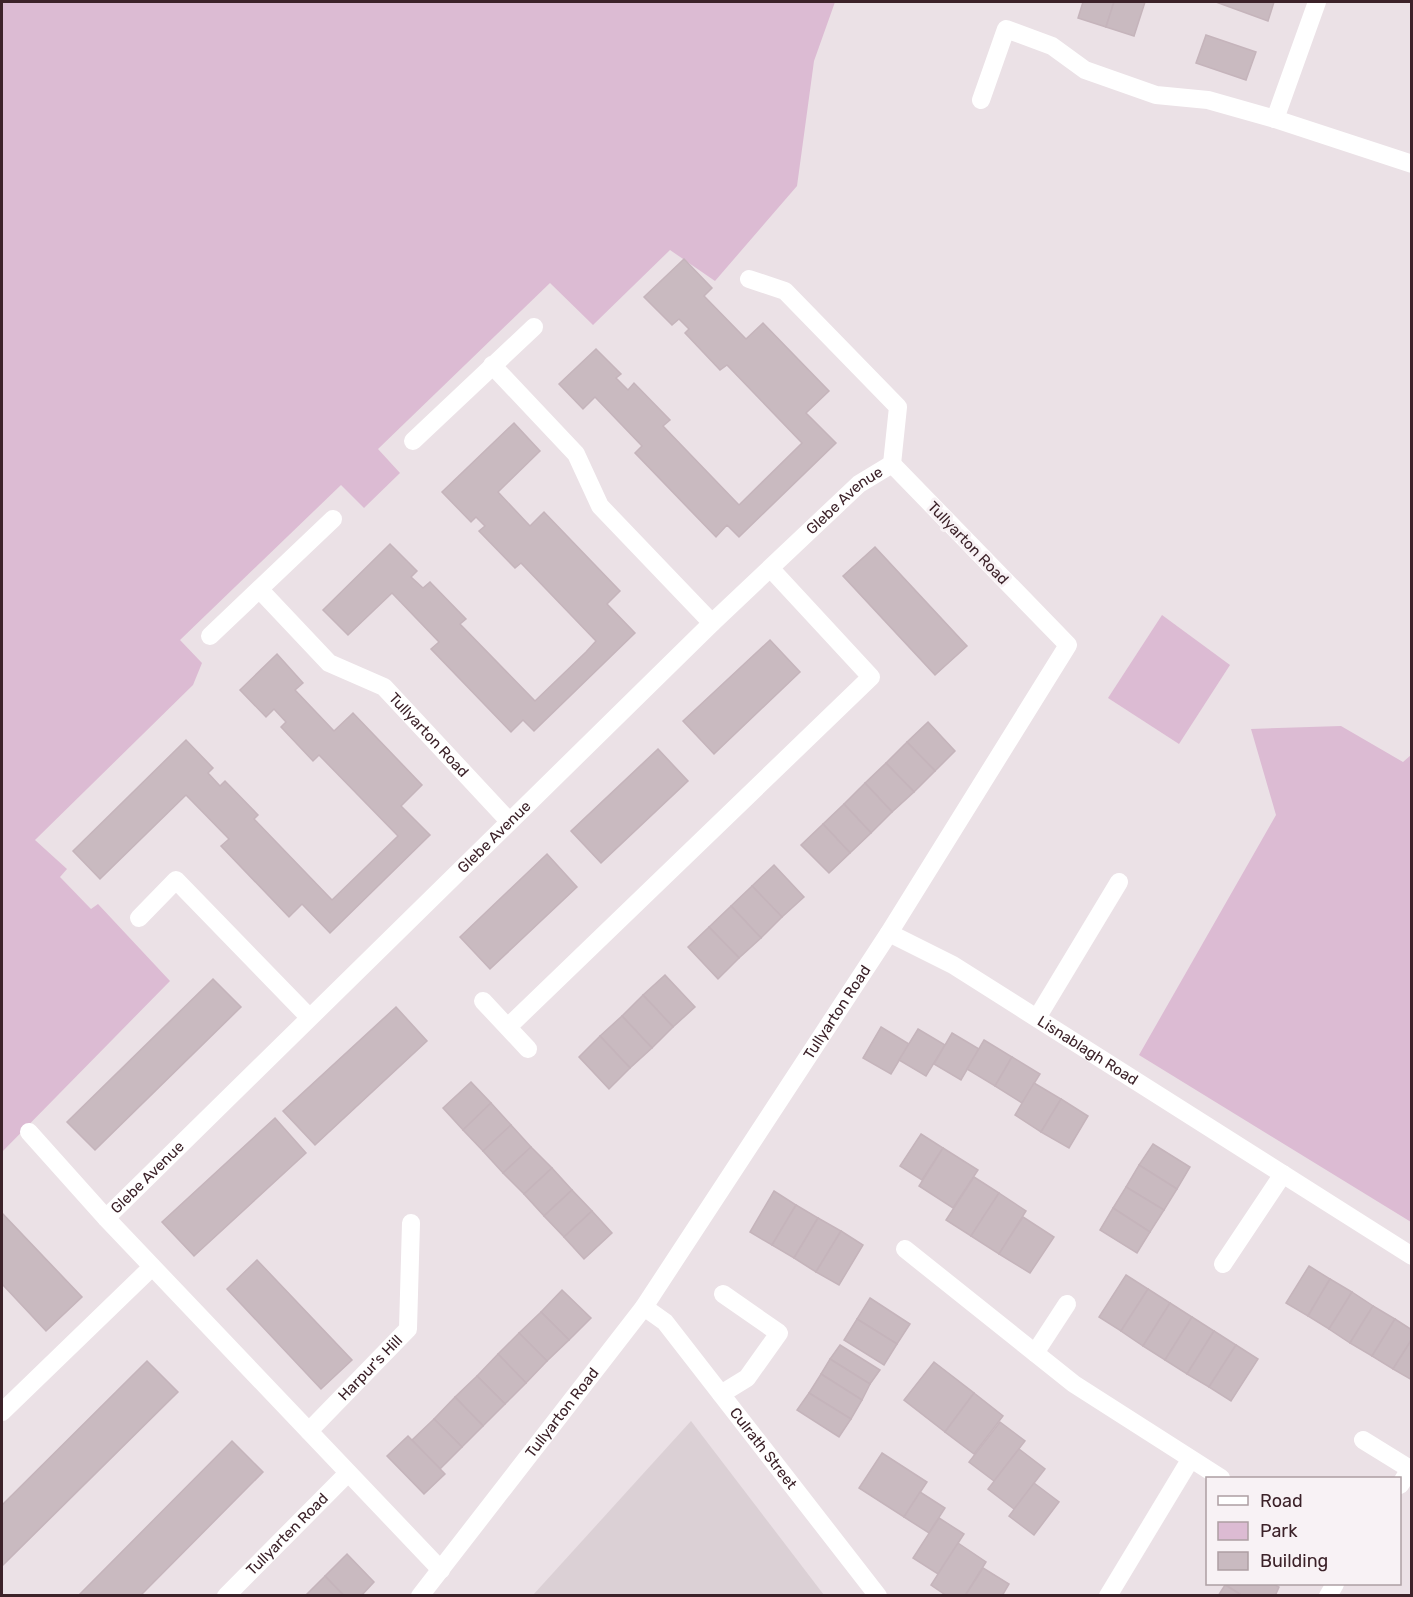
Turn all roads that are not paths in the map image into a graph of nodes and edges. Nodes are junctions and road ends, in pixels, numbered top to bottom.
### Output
1 (1317, 2) edge
2 (981, 100) dead end
3 (1275, 119) junction
4 (1412, 164) edge
5 (749, 279) dead end
6 (534, 327) dead end
7 (492, 365) junction
8 (413, 441) dead end
9 (892, 464) junction
10 (333, 519) dead end
11 (771, 569) junction
12 (260, 590) junction
13 (712, 623) junction
14 (210, 636) dead end
15 (509, 821) junction
16 (1119, 882) dead end
17 (139, 918) dead end
18 (890, 933) junction
19 (483, 1001) dead end
20 (309, 1017) junction
21 (1037, 1018) junction
22 (508, 1027) junction
23 (528, 1049) dead end
24 (29, 1132) dead end
25 (1283, 1174) junction
26 (106, 1218) junction
27 (411, 1223) dead end
28 (905, 1249) dead end
29 (1412, 1256) edge
30 (1223, 1264) dead end
31 (152, 1267) junction
32 (723, 1294) dead end
33 (1067, 1304) dead end
34 (644, 1307) junction
35 (1035, 1353) junction
36 (721, 1394) junction
37 (2, 1412) edge
38 (309, 1431) junction
39 (1363, 1440) dead end
40 (1190, 1460) junction
41 (348, 1473) junction
42 (1218, 1477) edge
43 (1401, 1483) edge
44 (441, 1570) junction
45 (226, 1596) edge
46 (420, 1596) edge
47 (878, 1596) edge
48 (1108, 1596) edge

1 - 3 street
2 - 3 street
3 - 4 street
5 - 9 street
6 - 7 street
7 - 8 street
7 - 13 street
9 - 11 street, Glebe Avenue
9 - 18 street, Tullyarton Road
10 - 12 street
11 - 13 street, Glebe Avenue
11 - 22 street
12 - 14 street
12 - 15 street, Tullyarton Road
13 - 15 street, Glebe Avenue
15 - 20 street, Glebe Avenue
16 - 21 street
17 - 20 street
18 - 21 street, Lisnablagh Road
18 - 34 street, Tullyarton Road
19 - 22 street
20 - 26 street, Glebe Avenue
21 - 25 street, Lisnablagh Road
22 - 23 street
24 - 26 street, Glebe Avenue
25 - 29 street, Lisnablagh Road
25 - 30 street
26 - 31 street, Glebe Avenue
27 - 38 street, Harpur's Hill
28 - 35 street
31 - 37 street
31 - 38 street, Glebe Avenue
32 - 36 street
33 - 35 street
34 - 36 street, Culrath Street
34 - 44 street, Tullyarton Road
35 - 40 street
36 - 47 street, Culrath Street
38 - 41 street, Glebe Avenue
39 - 43 street
40 - 42 street
40 - 48 street
41 - 44 street, Glebe Avenue
41 - 45 street, Tullyarten Road
44 - 46 street

